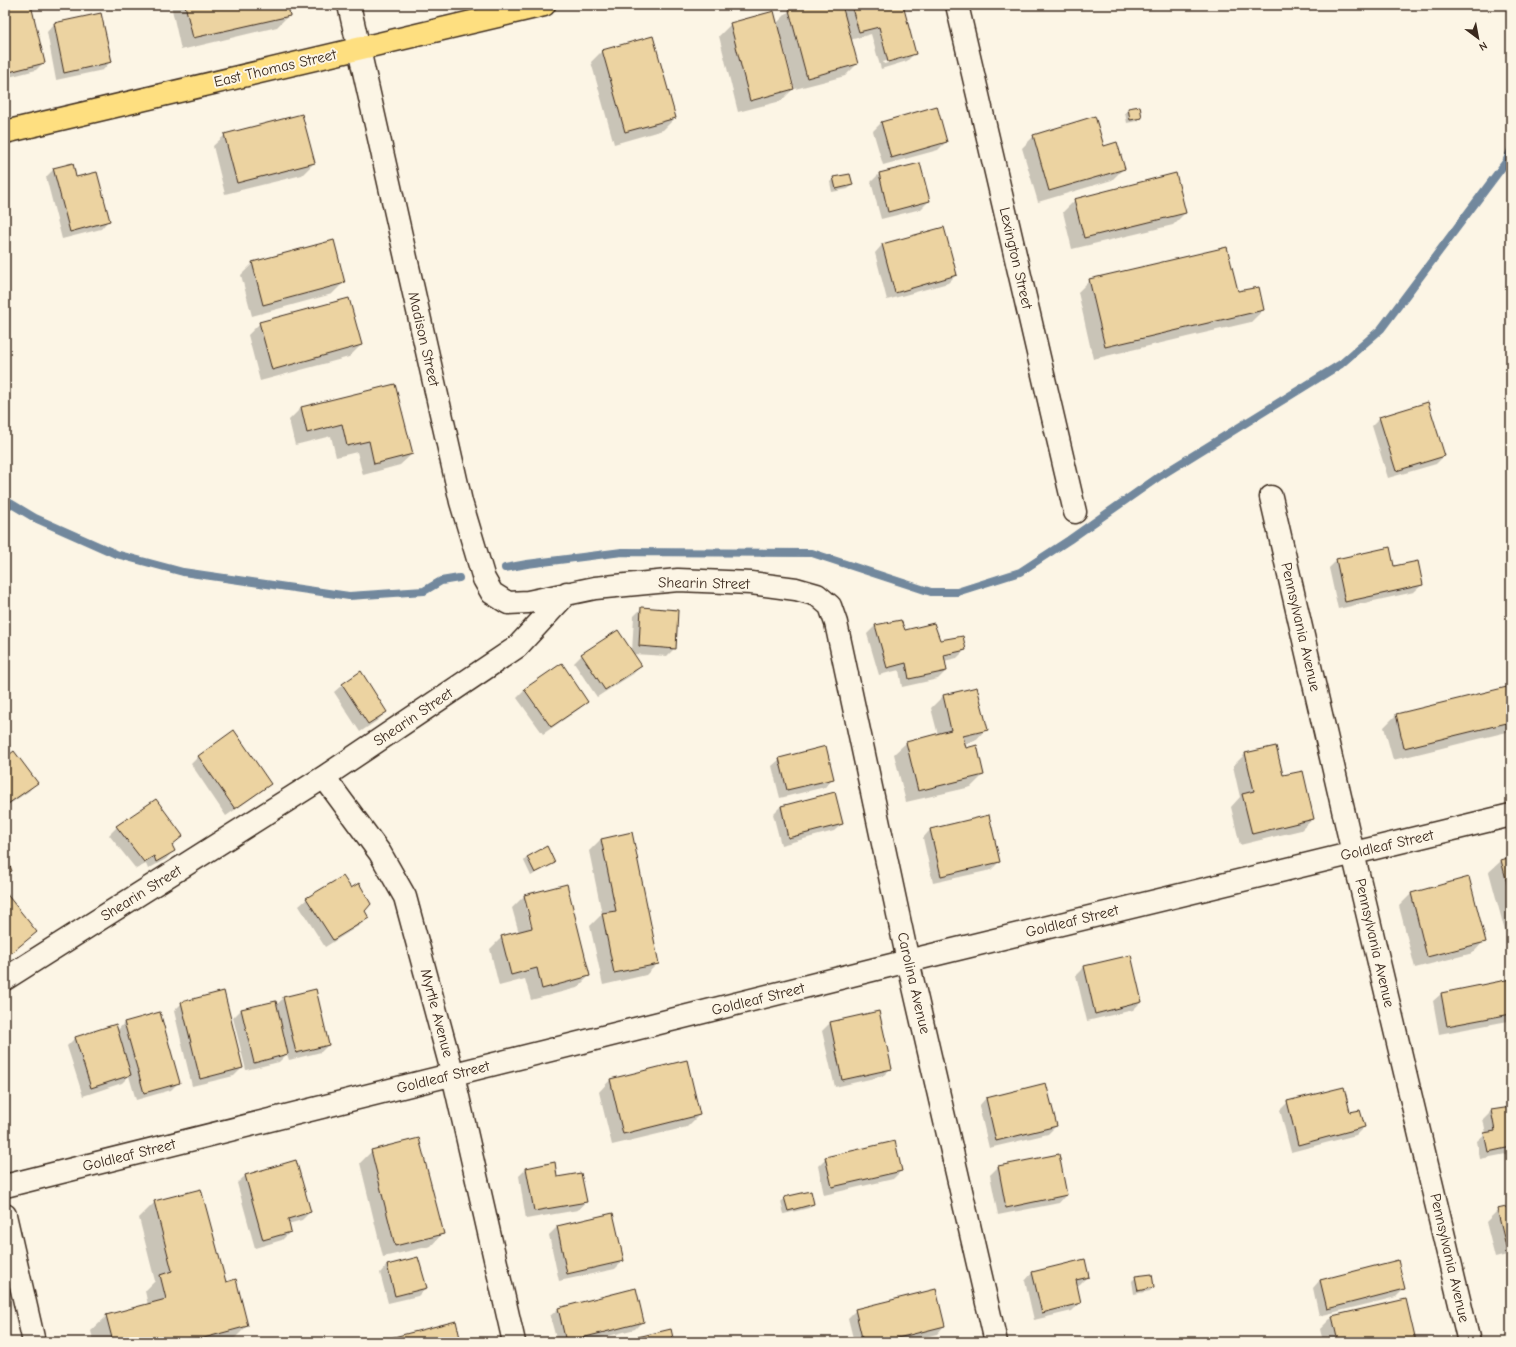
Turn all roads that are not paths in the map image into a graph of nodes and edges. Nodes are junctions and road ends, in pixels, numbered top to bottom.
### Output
1 (349, 5) edge
2 (544, 5) edge
3 (957, 5) edge
4 (359, 48) junction
5 (5, 132) edge
6 (1271, 497) dead end
7 (1075, 512) dead end
8 (567, 594) junction
9 (836, 623) joint
10 (324, 777) junction
11 (1511, 815) edge
12 (1353, 853) junction
13 (908, 961) junction
14 (5, 979) edge
15 (453, 1075) junction
16 (5, 1186) edge
17 (5, 1215) edge
18 (28, 1340) edge
19 (514, 1342) edge
20 (996, 1342) edge
21 (1470, 1342) edge

1 - 4 street, Madison Street
2 - 4 main road, East Thomas Street
3 - 7 street, Lexington Street
4 - 5 main road, East Thomas Street
4 - 8 street, Madison Street
6 - 12 street, Pennsylvania Avenue
8 - 9 street, Shearin Street
8 - 10 street, Shearin Street
9 - 13 street, Carolina Avenue
10 - 14 street, Shearin Street
10 - 15 street, Myrtle Avenue
11 - 12 street, Goldleaf Street
12 - 13 street, Goldleaf Street
12 - 21 street, Pennsylvania Avenue
13 - 15 street, Goldleaf Street
13 - 20 street, Carolina Avenue
15 - 16 street, Goldleaf Street
15 - 19 street, Myrtle Avenue
17 - 18 street

